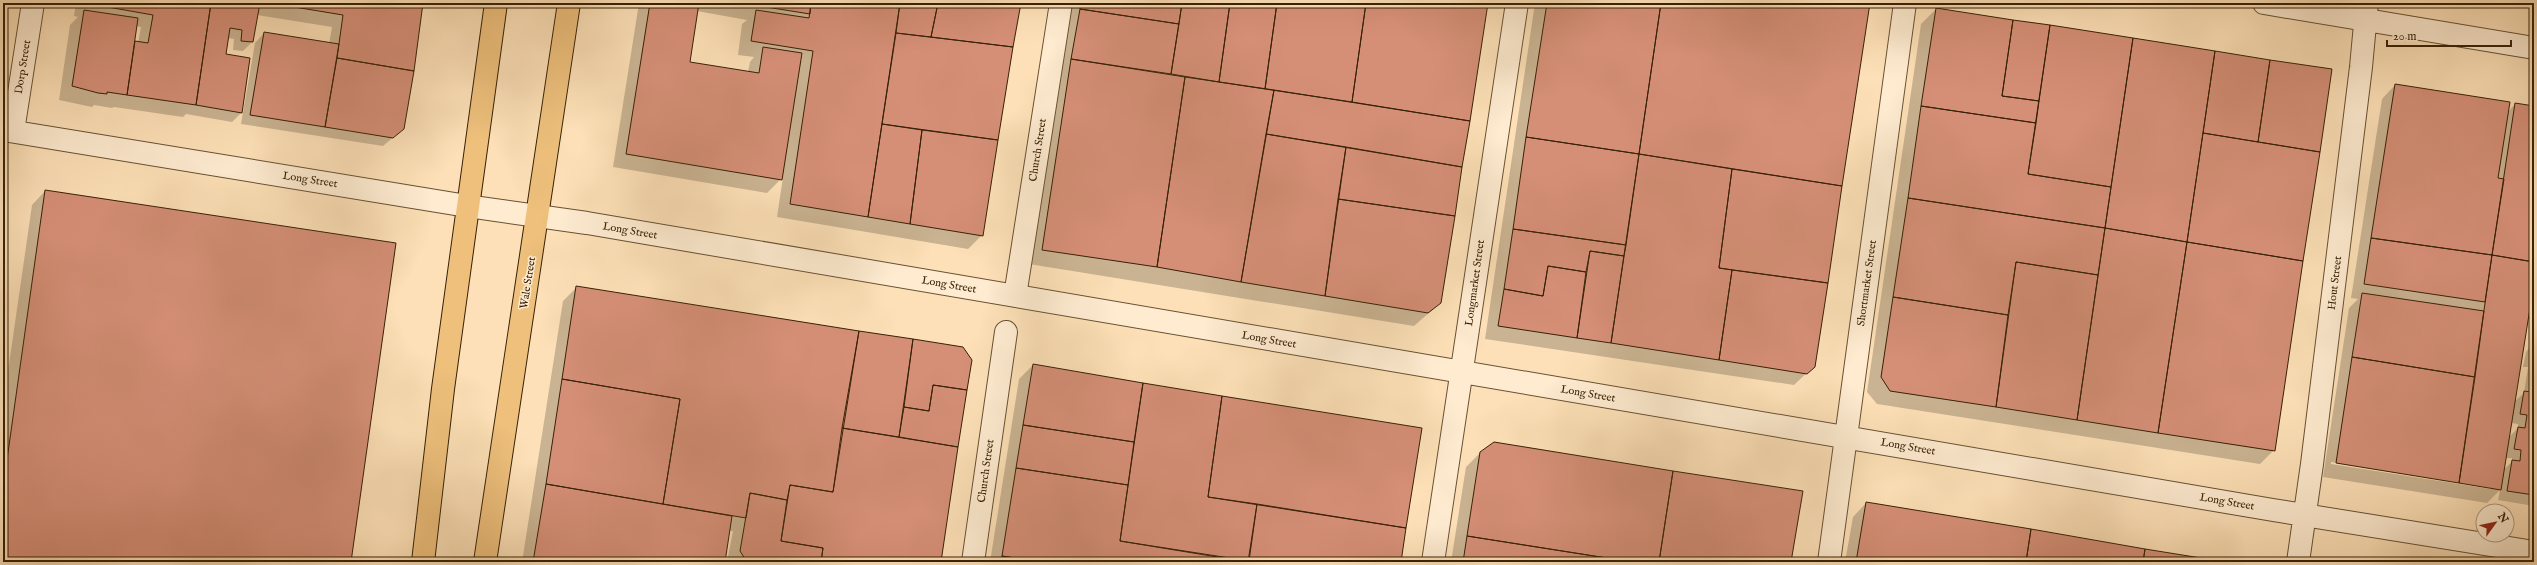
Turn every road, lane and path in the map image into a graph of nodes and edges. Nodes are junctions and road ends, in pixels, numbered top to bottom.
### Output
1 (33, 3) edge
2 (496, 3) edge
3 (569, 3) edge
4 (1061, 3) edge
5 (1517, 3) edge
6 (1905, 3) edge
7 (2264, 3) edge
8 (2366, 12) edge
9 (2534, 48) edge
10 (8, 130) edge
11 (467, 206) junction
12 (538, 215) junction
13 (1015, 296) junction
14 (1006, 332) dead end
15 (1461, 372) junction
16 (1847, 438) junction
17 (2305, 515) junction
18 (2534, 552) edge
19 (424, 562) edge
20 (485, 562) edge
21 (973, 562) edge
22 (1433, 562) edge
23 (1829, 562) edge
24 (2298, 562) edge

1 - 10 street, Dorp Street
2 - 11 main road
3 - 12 main road, Wale Street
4 - 13 street, Church Street
5 - 15 street, Longmarket Street
6 - 16 street, Shortmarket Street
7 - 8 street
8 - 9 street
8 - 17 street, Hout Street
10 - 11 street, Long Street
11 - 12 street, Long Street
11 - 19 main road
12 - 13 street, Long Street
12 - 20 main road, Wale Street
13 - 15 street, Long Street
14 - 21 street, Church Street
15 - 16 street, Long Street
15 - 22 street, Longmarket Street
16 - 17 street, Long Street
16 - 23 street, Shortmarket Street
17 - 18 street, Long Street
17 - 24 street, Hout Street

